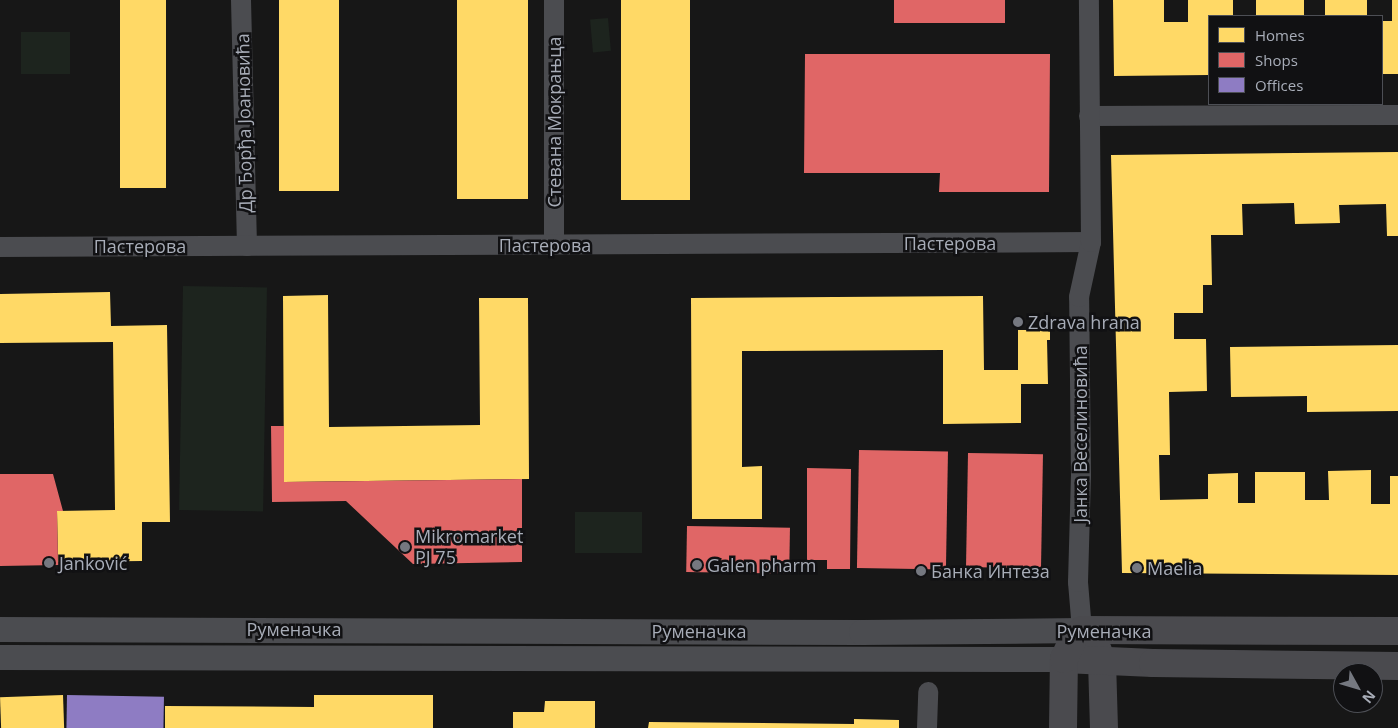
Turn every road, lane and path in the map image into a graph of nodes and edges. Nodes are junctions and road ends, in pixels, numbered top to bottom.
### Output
1 (241, 0) edge
2 (554, 0) edge
3 (1089, 0) edge
4 (1398, 115) edge
5 (1090, 116) junction
6 (1091, 242) junction
7 (554, 244) junction
8 (247, 246) junction
9 (0, 247) edge
10 (0, 629) edge
11 (1082, 630) junction
12 (1398, 630) edge
13 (0, 657) edge
14 (1064, 659) junction
15 (1102, 661) junction
16 (1398, 666) edge
17 (928, 692) dead end
18 (927, 728) edge
19 (1063, 728) edge
20 (1104, 728) edge

1 - 8 street, Др Ђорђа Јоановића
2 - 7 street, Стевана Мокрањца
3 - 5 street, Јанка Веселиновића
4 - 5 street
5 - 6 street, Јанка Веселиновића
6 - 7 street, Пастерова
6 - 11 street, Јанка Веселиновића
7 - 8 street, Пастерова
8 - 9 street, Пастерова
10 - 11 street, Руменачка
11 - 12 main road, Руменачка
11 - 14 main road
11 - 15 main road
13 - 14 street, Руменачка
14 - 15 main road, Руменачка
14 - 19 main road
15 - 16 main road, Руменачка
15 - 20 main road
17 - 18 street

